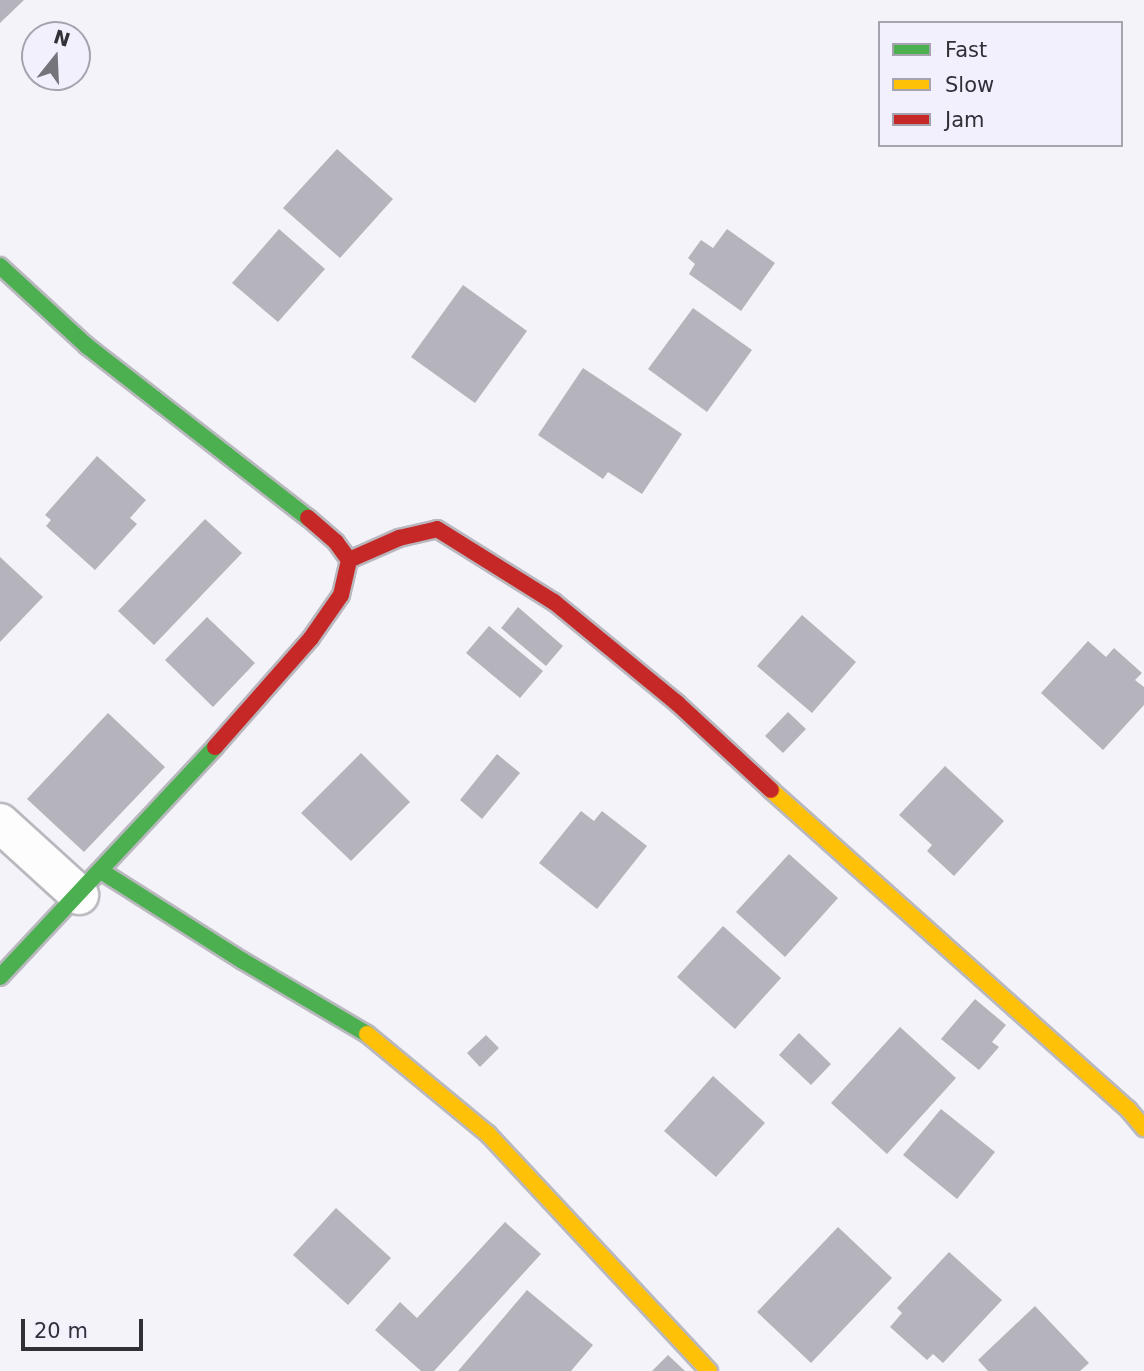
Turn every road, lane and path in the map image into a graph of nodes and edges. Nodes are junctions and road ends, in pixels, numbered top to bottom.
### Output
1 (0, 266) edge
2 (349, 560) junction
3 (0, 823) edge
4 (90, 883) junction
5 (0, 977) edge
6 (1144, 1128) edge
7 (709, 1371) edge

1 - 2 street
2 - 4 street
2 - 6 street
3 - 4 street
4 - 5 street
4 - 7 street

